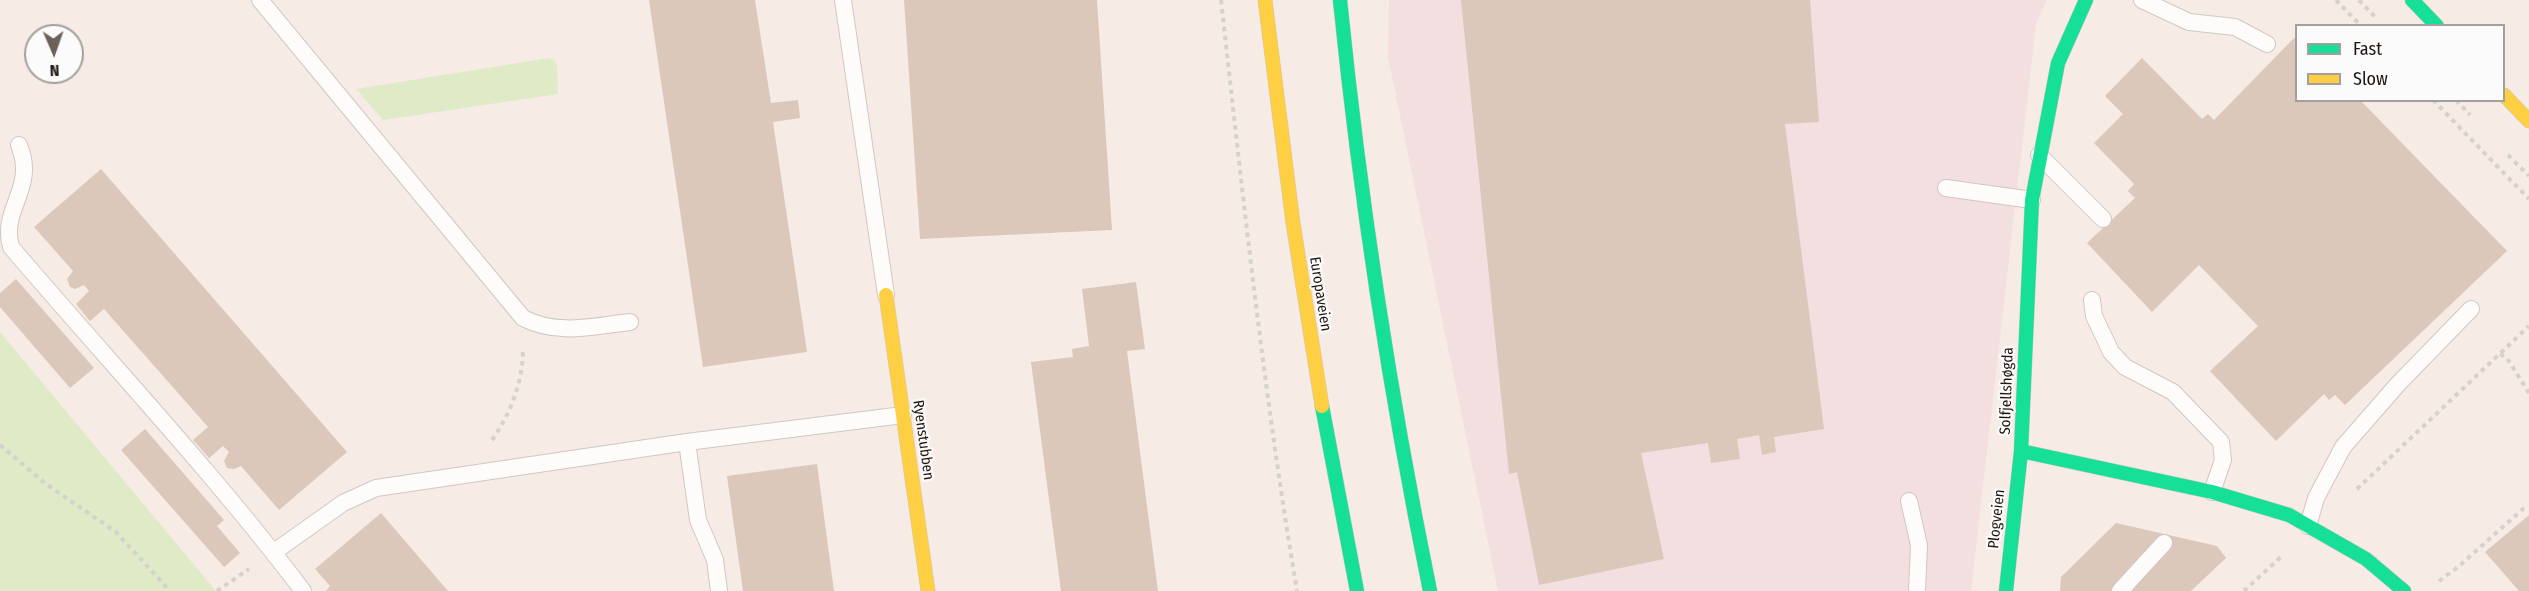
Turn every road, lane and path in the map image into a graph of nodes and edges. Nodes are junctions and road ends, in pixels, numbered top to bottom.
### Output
1 (260, 0) edge
2 (843, 0) edge
3 (1221, 0) edge
4 (1265, 0) edge
5 (1340, 0) edge
6 (2086, 0) edge
7 (2142, 0) edge
8 (2336, 0) edge
9 (2359, 0) edge
10 (2412, 0) edge
11 (2359, 24) edge
12 (2382, 24) edge
13 (2435, 24) edge
14 (2267, 44) dead end
15 (2505, 96) edge
16 (2435, 102) edge
17 (2529, 121) edge
18 (19, 145) dead end
19 (2039, 155) junction
20 (1946, 188) dead end
21 (2032, 200) junction
22 (2529, 200) edge
23 (2103, 219) dead end
24 (886, 295) joint
25 (2092, 300) dead end
26 (2471, 309) dead end
27 (523, 318) junction
28 (630, 322) dead end
29 (2529, 326) edge
30 (2500, 354) junction
31 (2529, 393) edge
32 (903, 415) junction
33 (687, 442) junction
34 (0, 445) edge
35 (2021, 451) junction
36 (468, 474) junction
37 (2212, 492) junction
38 (2353, 493) dead end
39 (1909, 501) dead end
40 (2524, 508) dead end
41 (2308, 526) junction
42 (2164, 543) dead end
43 (274, 552) junction
44 (2438, 581) dead end
45 (170, 591) edge
46 (217, 591) edge
47 (303, 591) edge
48 (719, 591) edge
49 (928, 591) edge
50 (1297, 591) edge
51 (1357, 591) edge
52 (1430, 591) edge
53 (1917, 591) edge
54 (2006, 591) edge
55 (2120, 591) edge
56 (2244, 591) edge
57 (2404, 591) edge

1 - 27 lane
2 - 24 lane
3 - 50 path
4 - 51 main road, Europaveien
5 - 52 main road
6 - 19 main road, Solfjellshøgda
7 - 14 lane
8 - 11 path
9 - 12 path
10 - 13 main road
15 - 17 main road
16 - 22 path
18 - 43 lane
19 - 21 main road, Solfjellshøgda
19 - 23 lane
20 - 21 lane
21 - 35 main road, Solfjellshøgda
24 - 32 main road, Ryenstubben
25 - 37 lane
26 - 41 lane
27 - 28 lane
27 - 36 path
29 - 30 path
30 - 31 path
30 - 38 path
32 - 33 lane
32 - 49 main road, Ryenstubben
33 - 36 lane
33 - 48 lane
34 - 45 path
35 - 37 main road, Solfjellshøgda
35 - 54 main road, Plogveien
36 - 43 lane
37 - 41 main road, Solfjellshøgda
39 - 53 lane
40 - 44 path
41 - 56 path
41 - 57 main road, Solfjellshøgda
42 - 55 lane
43 - 46 path
43 - 47 lane

